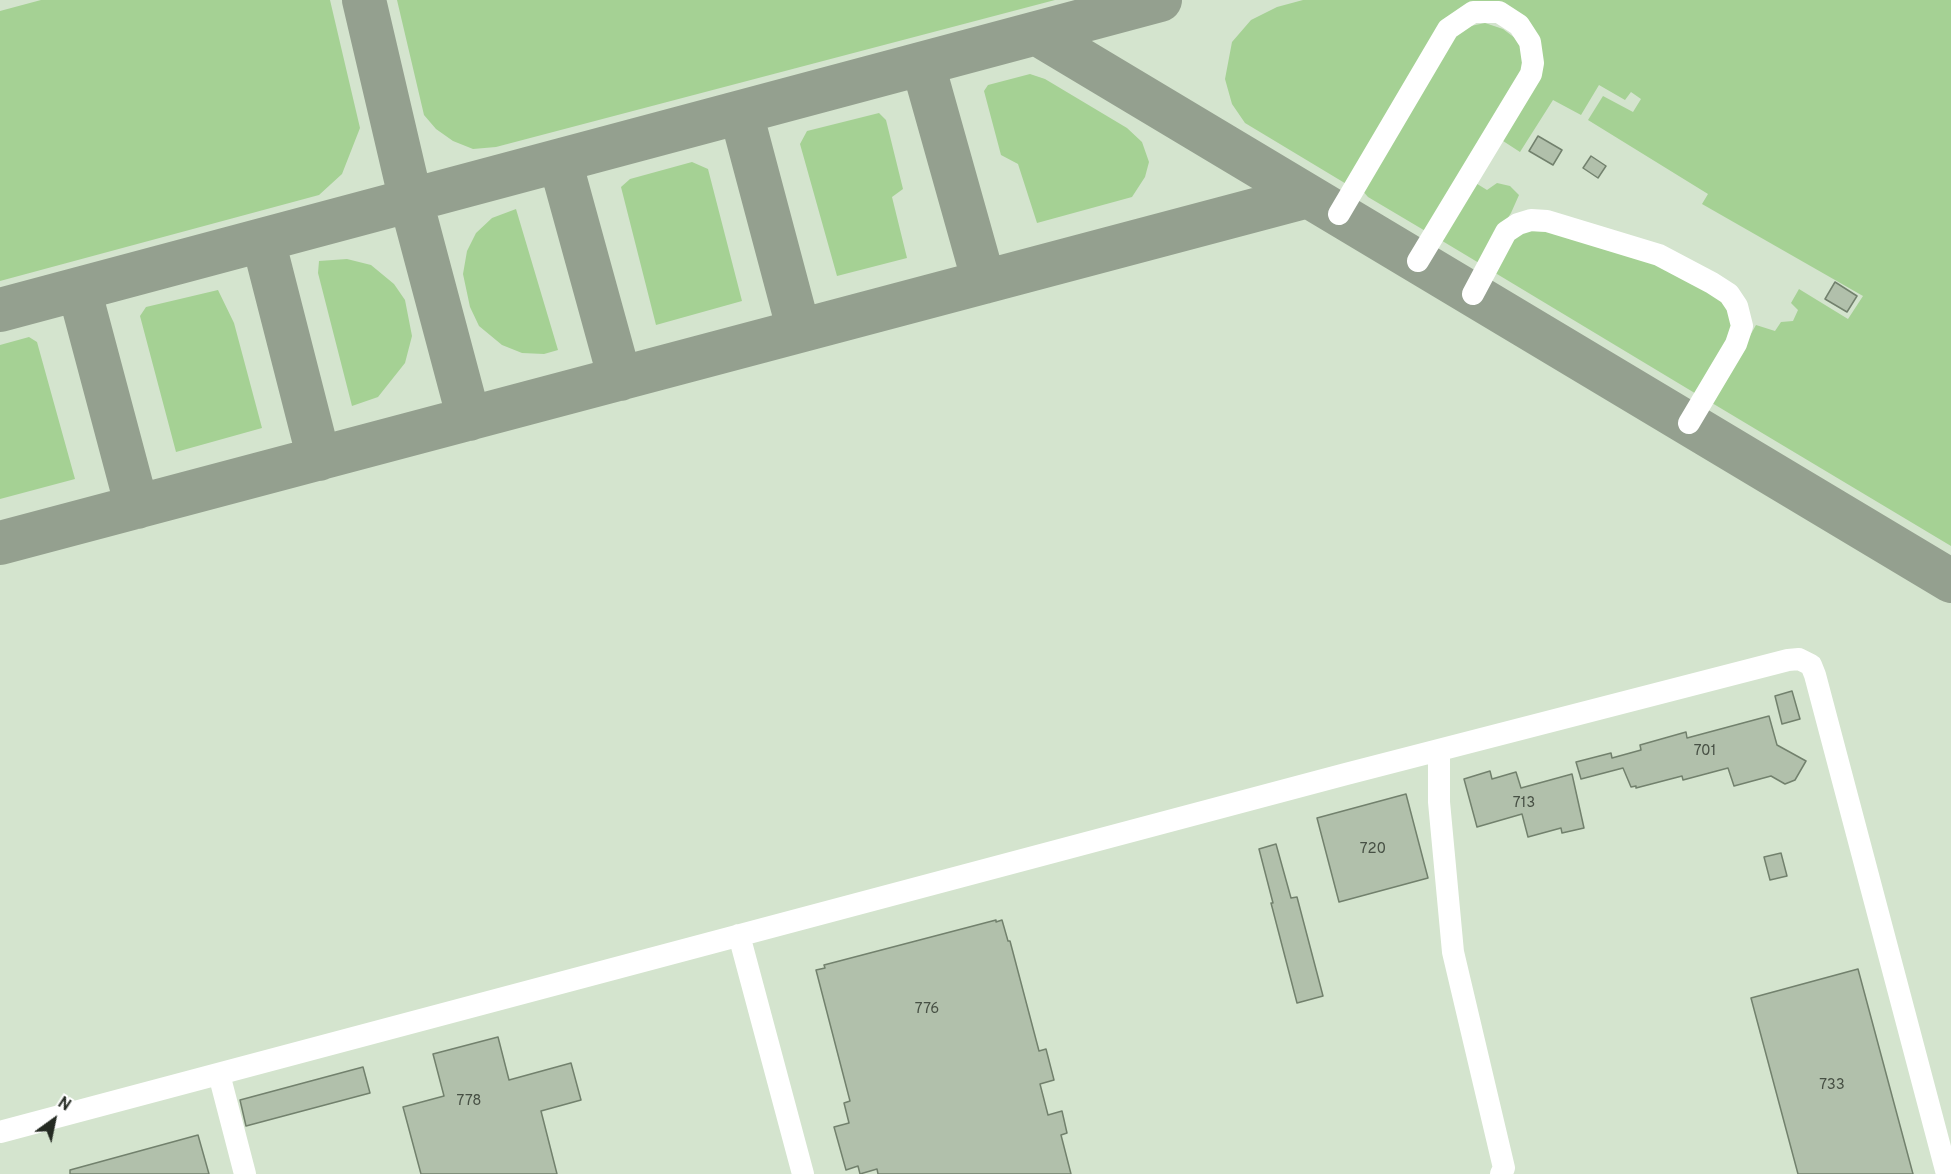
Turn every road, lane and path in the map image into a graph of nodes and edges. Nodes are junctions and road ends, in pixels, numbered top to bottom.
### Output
1 (1339, 214) dead end
2 (1418, 261) dead end
3 (1473, 294) dead end
4 (1689, 423) dead end
5 (1439, 750) junction
6 (739, 935) junction
7 (219, 1074) junction
8 (0, 1132) edge
9 (1502, 1171) edge
10 (245, 1174) edge
11 (803, 1174) edge
12 (1947, 1174) edge

1 - 2 lane
3 - 4 lane
5 - 6 lane
5 - 9 lane
5 - 12 lane
6 - 7 lane
6 - 11 lane
7 - 8 lane
7 - 10 lane

